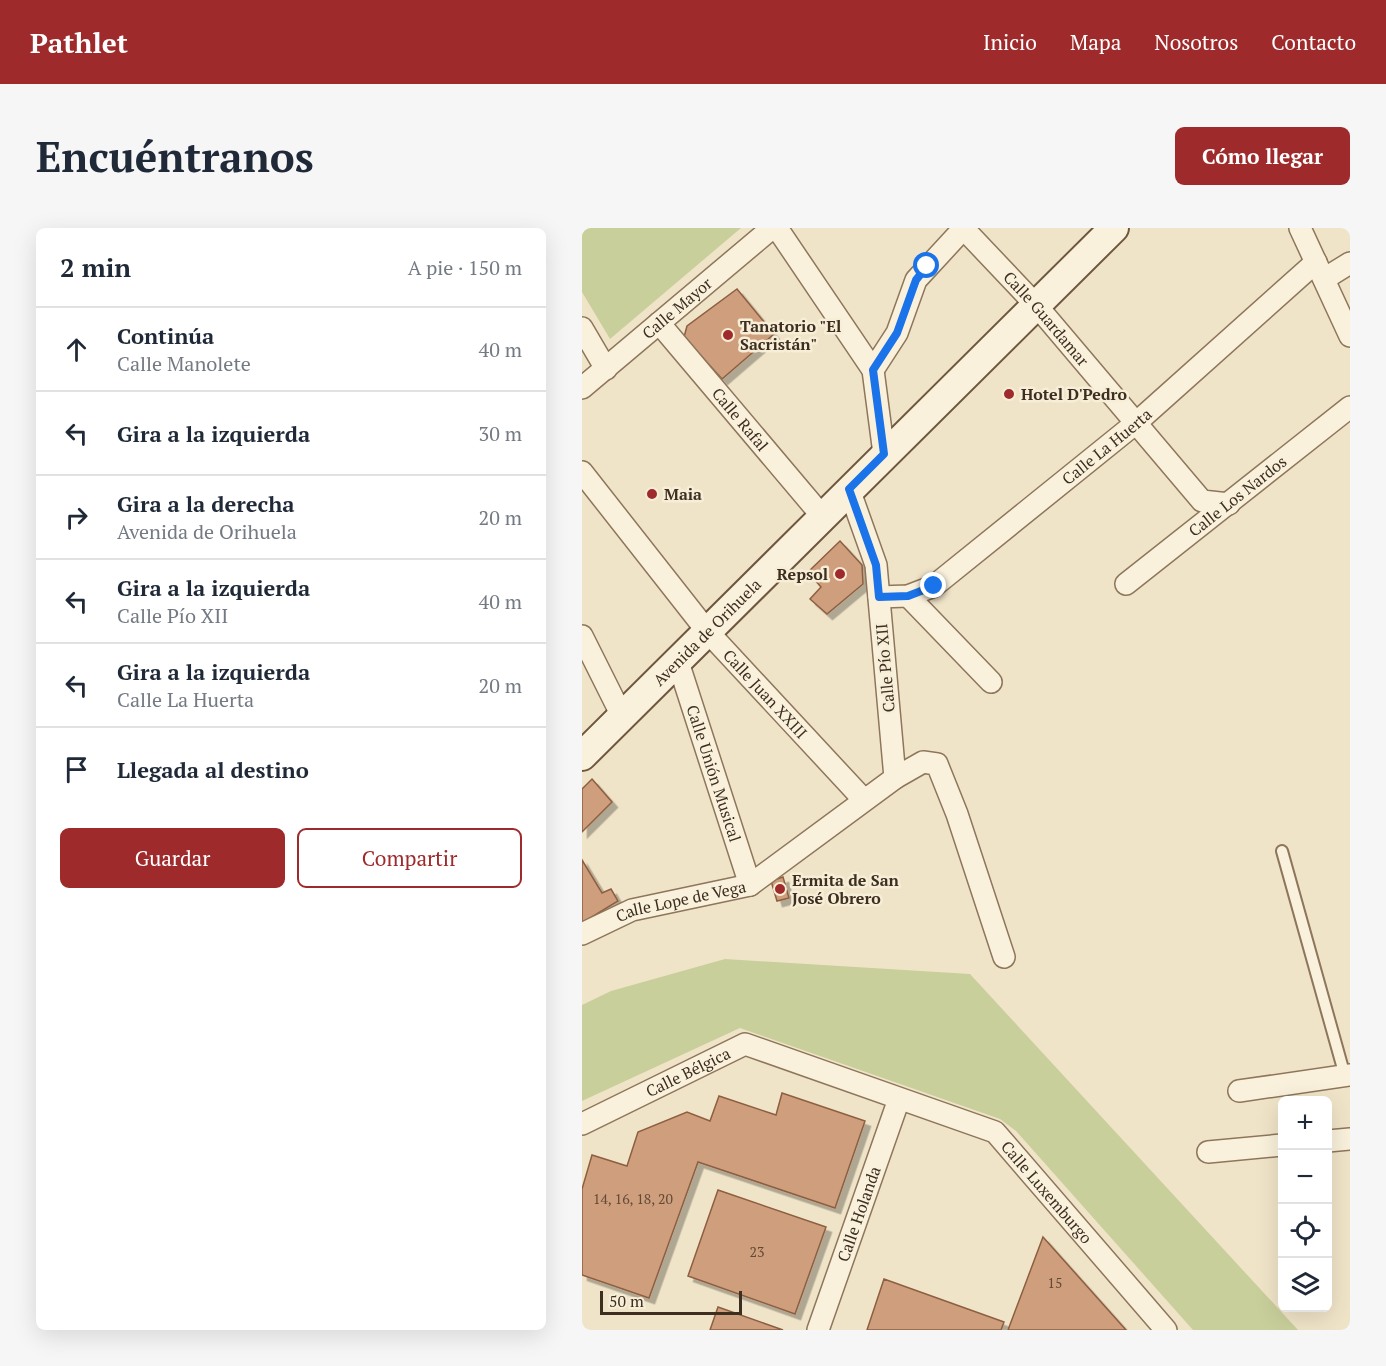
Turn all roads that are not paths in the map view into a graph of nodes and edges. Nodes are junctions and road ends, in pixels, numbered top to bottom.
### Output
1 (772, 228) edge
2 (777, 228) edge
3 (964, 228) edge
4 (1114, 228) edge
5 (1300, 228) edge
6 (1350, 263) edge
7 (1320, 270) junction
8 (1036, 305) junction
9 (658, 323) junction
10 (582, 328) edge
11 (1350, 336) edge
12 (606, 369) junction
13 (873, 370) junction
14 (582, 388) edge
15 (1350, 407) edge
16 (1136, 423) junction
17 (884, 454) junction
18 (582, 472) edge
19 (849, 489) junction
20 (1229, 504) junction
21 (822, 516) junction
22 (1126, 584) dead end
23 (908, 596) junction
24 (879, 597) junction
25 (707, 631) junction
26 (582, 636) edge
27 (678, 662) junction
28 (991, 682) dead end
29 (622, 716) junction
30 (582, 756) edge
31 (895, 778) junction
32 (864, 800) junction
33 (1282, 851) dead end
34 (750, 885) junction
35 (582, 934) edge
36 (1004, 957) dead end
37 (1347, 1075) edge
38 (1239, 1091) dead end
39 (899, 1099) junction
40 (582, 1124) edge
41 (1350, 1139) edge
42 (1332, 1141) edge
43 (1278, 1145) edge
44 (1208, 1152) dead end
45 (818, 1330) edge
46 (1166, 1330) edge

1 - 9 street, Calle Mayor
2 - 13 street
3 - 8 street, Calle Guardamar
3 - 13 street
4 - 8 main road, Avenida de Orihuela
5 - 7 street
6 - 7 street, Calle La Huerta
7 - 11 street
7 - 16 street, Calle La Huerta
8 - 16 street, Calle Guardamar
8 - 17 main road, Avenida de Orihuela
9 - 12 street, Calle Mayor
9 - 21 street, Calle Rafal
10 - 12 street
12 - 14 street, Calle Mayor
13 - 17 street
15 - 20 street, Calle Los Nardos
16 - 20 street, Calle Guardamar
16 - 23 street, Calle La Huerta
17 - 19 main road, Avenida de Orihuela
18 - 25 street, Calle Juan XXIII
19 - 21 main road, Avenida de Orihuela
19 - 24 street, Calle Pío XII
20 - 22 street, Calle Los Nardos
21 - 25 main road, Avenida de Orihuela
23 - 24 street, Calle La Huerta
23 - 28 street
24 - 31 street, Calle Pío XII
25 - 27 main road, Avenida de Orihuela
25 - 32 street, Calle Juan XXIII
26 - 29 street
27 - 29 main road, Avenida de Orihuela
27 - 34 street, Calle Unión Musical
29 - 30 main road, Avenida de Orihuela
31 - 32 street
31 - 36 street
32 - 34 street, Calle Lope de Vega
33 - 37 lane
34 - 35 street, Calle Lope de Vega
37 - 38 street
39 - 40 street, Calle Bélgica
39 - 45 street, Calle Holanda
39 - 46 street, Calle Luxemburgo
41 - 42 street
43 - 44 street

